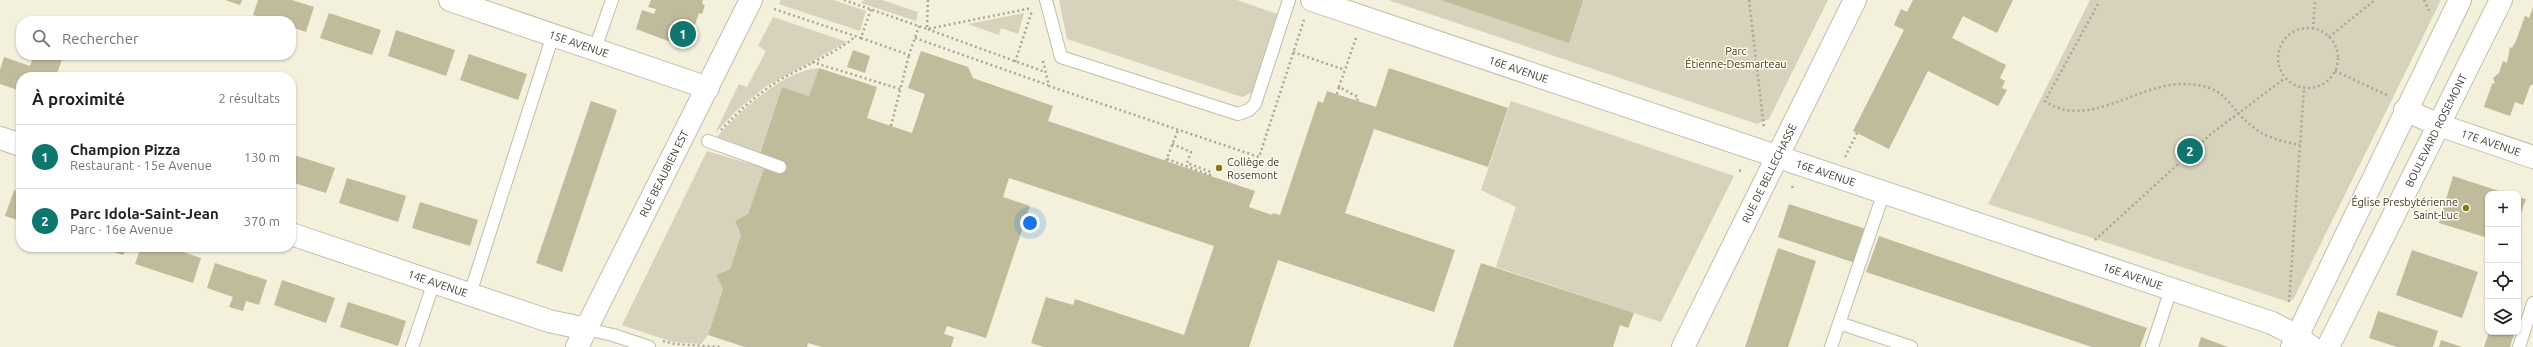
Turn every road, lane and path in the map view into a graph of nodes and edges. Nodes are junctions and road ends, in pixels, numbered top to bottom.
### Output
1 (450, 0) edge
2 (612, 0) edge
3 (751, 0) edge
4 (844, 0) edge
5 (928, 0) edge
6 (1046, 0) edge
7 (1289, 0) edge
8 (1312, 0) edge
9 (1749, 0) edge
10 (1855, 0) edge
11 (2315, 0) edge
12 (2375, 0) edge
13 (2424, 0) edge
14 (2460, 0) edge
15 (2502, 0) edge
16 (2098, 4) dead end
17 (774, 9) dead end
18 (871, 9) junction
19 (2434, 19) dead end
20 (918, 26) junction
21 (927, 29) junction
22 (2313, 29) junction
23 (553, 35) junction
24 (855, 36) junction
25 (2329, 37) junction
26 (861, 38) junction
27 (915, 38) junction
28 (1356, 38) dead end
29 (595, 49) junction
30 (1293, 52) dead end
31 (909, 55) junction
32 (812, 62) junction
33 (1015, 62) junction
34 (1345, 70) junction
35 (2335, 71) junction
36 (1046, 72) dead end
37 (2285, 78) junction
38 (1049, 86) dead end
39 (1339, 87) junction
40 (708, 88) junction
41 (2304, 88) junction
42 (900, 90) junction
43 (1337, 94) dead end
44 (1357, 101) dead end
45 (2400, 105) junction
46 (2239, 113) junction
47 (2439, 125) junction
48 (890, 126) dead end
49 (1763, 126) dead end
50 (1178, 130) dead end
51 (1858, 133) dead end
52 (713, 137) joint
53 (0, 138) edge
54 (16, 143) edge
55 (1172, 144) junction
56 (2300, 145) junction
57 (1777, 157) junction
58 (1845, 157) dead end
59 (2533, 158) edge
60 (780, 167) dead end
61 (1884, 192) junction
62 (296, 236) edge
63 (2095, 241) dead end
64 (434, 282) junction
65 (2171, 289) junction
66 (470, 294) junction
67 (2289, 302) dead end
68 (2533, 303) edge
69 (1839, 323) junction
70 (581, 338) edge
71 (653, 343) edge
72 (2300, 343) edge
73 (412, 347) edge
74 (721, 347) edge
75 (1683, 347) edge
76 (1831, 347) edge
77 (1911, 347) edge
78 (2152, 347) edge
79 (2328, 347) edge
80 (2519, 347) edge

1 - 23 street, 15E AVENUE
2 - 29 lane
3 - 40 street, RUE BEAUBIEN EST
4 - 18 path
5 - 21 path
6 - 7 lane
8 - 57 street, 16E AVENUE
9 - 49 path
10 - 57 street, RUE DE BELLECHASSE
11 - 22 path
12 - 25 path
13 - 19 path
14 - 45 street
15 - 47 street, BOULEVARD ROSEMONT
16 - 46 path
17 - 24 path
18 - 20 path
18 - 26 path
20 - 21 path
20 - 27 path
21 - 33 path
21 - 33 path
22 - 25 path
22 - 37 path
23 - 29 street, 15E AVENUE
23 - 66 lane
24 - 26 path
24 - 32 path
25 - 35 path
26 - 31 path
27 - 31 path
27 - 38 path
28 - 34 path
29 - 40 street, 15E AVENUE
30 - 34 path
31 - 42 path
32 - 42 path
32 - 52 path
33 - 36 path
34 - 39 path
35 - 41 path
35 - 45 path
37 - 41 path
37 - 46 path
39 - 43 path
39 - 44 path
40 - 70 street, RUE BEAUBIEN EST
41 - 56 path
42 - 48 path
45 - 47 street, 17E AVENUE
45 - 72 street
46 - 56 path
46 - 63 path
47 - 59 street, 17E AVENUE
47 - 79 street, BOULEVARD ROSEMONT
50 - 55 path
51 - 58 path
52 - 60 lane
53 - 54 street
55 - 55 path
56 - 67 path
57 - 61 street, 16E AVENUE
57 - 75 street, RUE DE BELLECHASSE
61 - 65 street, 16E AVENUE
61 - 69 lane
62 - 64 street, 14E AVENUE
64 - 66 street, 14E AVENUE
64 - 73 lane
65 - 72 street, 16E AVENUE
65 - 78 lane
66 - 70 street, 14E AVENUE
68 - 80 lane
69 - 76 lane
69 - 77 lane
70 - 71 lane
71 - 74 path

